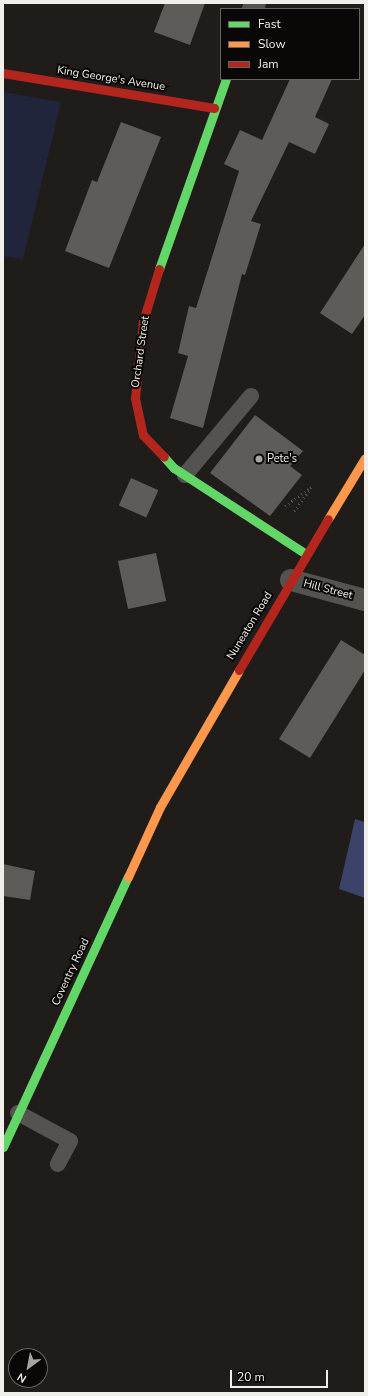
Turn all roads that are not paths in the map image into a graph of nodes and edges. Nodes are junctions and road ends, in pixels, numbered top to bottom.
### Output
1 (3, 73) edge
2 (226, 80) edge
3 (214, 108) junction
4 (251, 396) dead end
5 (365, 458) edge
6 (185, 475) junction
7 (306, 554) junction
8 (291, 580) junction
9 (365, 600) edge
10 (160, 807) joint
11 (18, 1114) junction
12 (3, 1147) edge
13 (58, 1164) dead end

1 - 3 street, King George's Avenue
2 - 3 street, Orchard Street
3 - 6 street, Orchard Street
4 - 6 lane
5 - 7 street, Nuneaton Road
6 - 7 street, Orchard Street
7 - 8 street, Nuneaton Road
8 - 9 street, Hill Street
8 - 10 street, Nuneaton Road
10 - 11 street, Coventry Road
11 - 12 street, Coventry Road
11 - 13 lane

